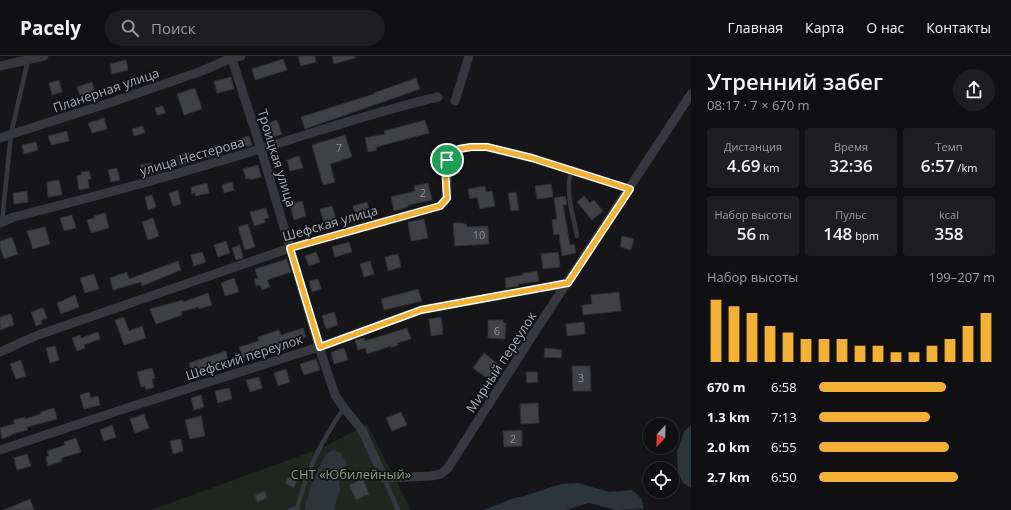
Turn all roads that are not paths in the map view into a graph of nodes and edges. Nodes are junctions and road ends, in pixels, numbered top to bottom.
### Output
1 (44, 56) edge
2 (241, 56) edge
3 (469, 56) edge
4 (231, 57) edge
5 (28, 58) edge
6 (0, 66) edge
7 (691, 94) edge
8 (438, 97) dead end
9 (454, 101) dead end
10 (11, 134) junction
11 (0, 138) edge
12 (261, 149) junction
13 (571, 171) junction
14 (630, 189) junction
15 (1, 223) edge
16 (577, 236) dead end
17 (290, 248) junction
18 (568, 283) junction
19 (320, 347) junction
20 (0, 352) edge
21 (344, 408) junction
22 (0, 450) edge
23 (384, 478) junction
24 (297, 508) edge
25 (290, 510) edge
26 (398, 510) edge

1 - 5 street
2 - 4 street, Планерная улица
3 - 9 street
4 - 10 street, Планерная улица
4 - 12 street, Троицкая улица
5 - 6 street
5 - 10 lane
7 - 14 street, Мирный переулок
8 - 12 street, улица Нестерова
10 - 11 street, Планерная улица
10 - 15 lane
12 - 15 street, улица Нестерова
12 - 17 street, Троицкая улица
13 - 14 street, Шефская улица
13 - 16 lane
13 - 17 street, Шефская улица
14 - 18 street, Мирный переулок
17 - 19 street, Троицкая улица
17 - 20 street, Шефская улица
18 - 19 street, Шефский переулок
18 - 23 street, Мирный переулок
19 - 21 street, Троицкая улица
19 - 22 street, Шефский переулок
21 - 23 street, Троицкая улица
21 - 24 lane
23 - 26 lane, Троицкая улица
24 - 25 lane

